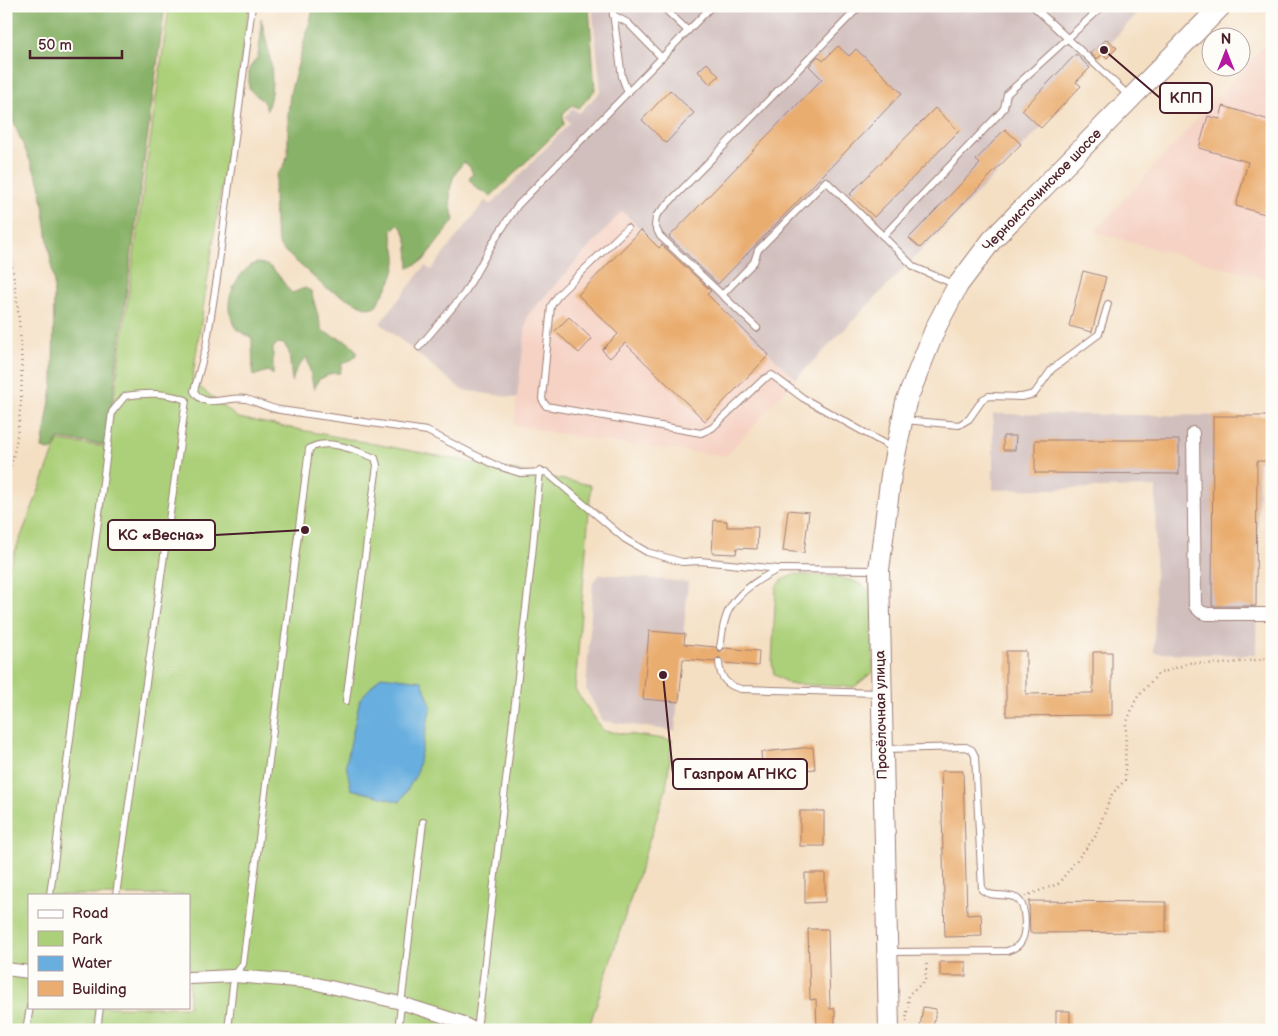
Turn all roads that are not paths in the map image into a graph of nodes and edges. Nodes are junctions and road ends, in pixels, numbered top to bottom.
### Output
1 (252, 6) edge
2 (612, 6) edge
3 (662, 6) edge
4 (712, 6) edge
5 (860, 6) edge
6 (1033, 6) edge
7 (1103, 6) edge
8 (1221, 6) edge
9 (613, 15) junction
10 (688, 31) junction
11 (1066, 38) junction
12 (662, 58) junction
13 (628, 92) junction
14 (1131, 98) junction
15 (627, 228) dead end
16 (883, 236) junction
17 (958, 285) junction
18 (722, 295) junction
19 (1108, 304) dead end
20 (757, 328) dead end
21 (419, 347) dead end
22 (903, 411) junction
23 (1193, 433) dead end
24 (896, 449) junction
25 (540, 470) junction
26 (778, 569) junction
27 (879, 570) junction
28 (1272, 614) edge
29 (720, 647) dead end
30 (719, 662) dead end
31 (881, 693) junction
32 (346, 701) dead end
33 (882, 749) junction
34 (423, 822) dead end
35 (50, 894) edge
36 (116, 894) edge
37 (886, 952) junction
38 (6, 969) edge
39 (28, 972) edge
40 (234, 976) junction
41 (190, 978) edge
42 (401, 1003) junction
43 (30, 1008) edge
44 (100, 1008) edge
45 (26, 1030) edge
46 (97, 1030) edge
47 (228, 1030) edge
48 (398, 1030) edge
49 (477, 1030) edge
50 (889, 1030) edge

1 - 25 lane
2 - 9 lane
3 - 10 lane
4 - 10 lane
5 - 18 lane
6 - 11 lane
7 - 11 lane
8 - 14 main road, Черноисточинское шоссе
9 - 12 lane
9 - 13 lane
10 - 12 lane
11 - 14 lane
11 - 16 lane
12 - 13 lane
13 - 21 lane
14 - 17 main road, Черноисточинское шоссе
15 - 24 lane
16 - 17 lane
16 - 18 lane
17 - 22 main road, Черноисточинское шоссе
18 - 20 lane
19 - 22 lane
22 - 24 main road, Просёлочная улица
23 - 28 street
24 - 27 main road, Просёлочная улица
25 - 26 lane
25 - 49 lane
26 - 27 lane
26 - 29 lane
27 - 31 main road, Просёлочная улица
30 - 31 lane
31 - 33 main road, Просёлочная улица
32 - 40 lane
33 - 37 main road, Просёлочная улица
33 - 37 lane
34 - 42 lane
35 - 36 lane
37 - 50 main road, Просёлочная улица
38 - 39 street
40 - 41 street
40 - 42 street
40 - 47 lane
42 - 48 lane
42 - 49 street
43 - 45 lane
44 - 46 lane

